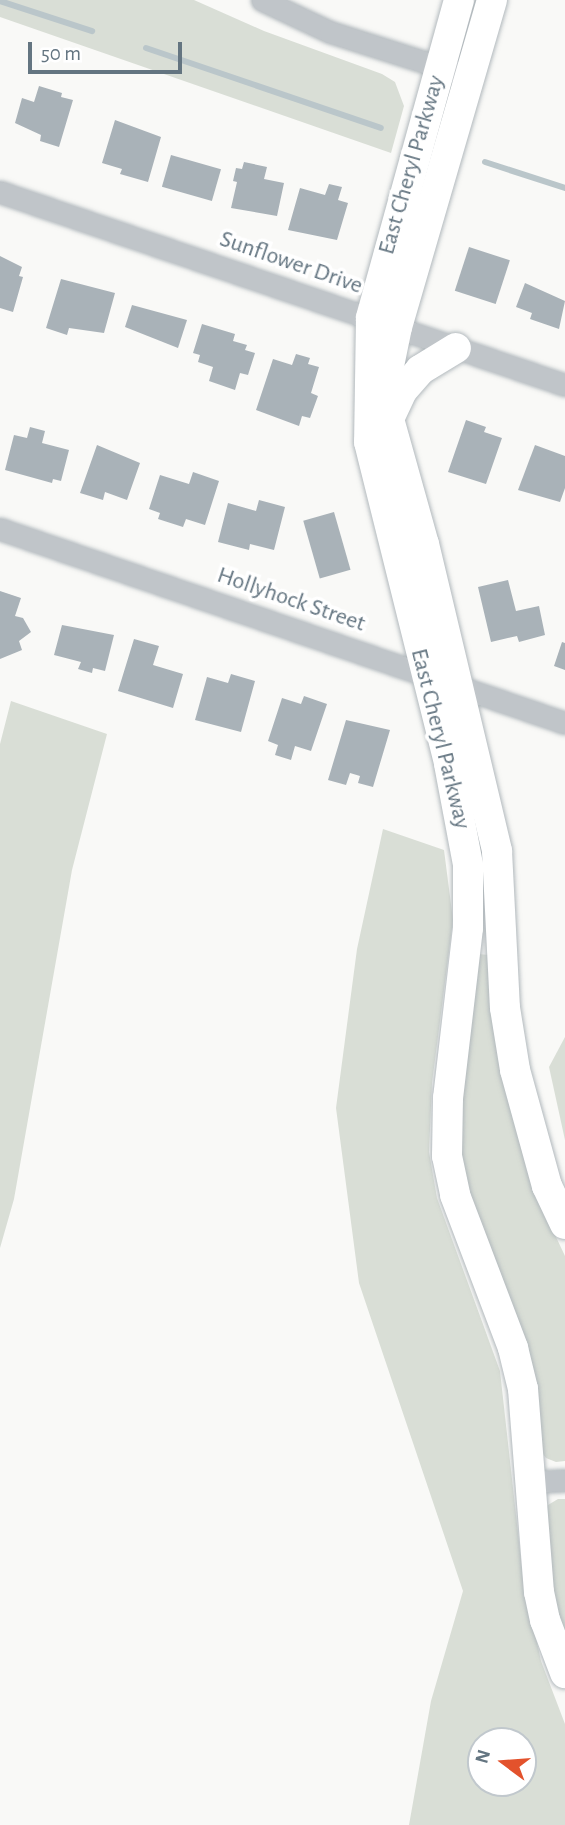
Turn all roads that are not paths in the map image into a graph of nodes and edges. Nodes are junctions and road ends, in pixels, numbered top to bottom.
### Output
1 (261, 0) edge
2 (459, 0) edge
3 (492, 0) edge
4 (439, 68) junction
5 (469, 76) junction
6 (0, 192) edge
7 (384, 322) junction
8 (456, 348) junction
9 (565, 385) edge
10 (389, 419) junction
11 (0, 529) edge
12 (425, 673) junction
13 (457, 685) junction
14 (565, 723) edge
15 (565, 1224) edge
16 (565, 1480) edge
17 (532, 1482) junction
18 (565, 1673) edge

1 - 4 street
2 - 4 street, East Cheryl Parkway
3 - 5 street, East Cheryl Parkway
4 - 5 street
4 - 7 street, East Cheryl Parkway
5 - 7 street, East Cheryl Parkway
6 - 7 street, Sunflower Drive
7 - 8 street, Sunflower Drive
7 - 10 street, East Cheryl Parkway
7 - 12 street, East Cheryl Parkway
8 - 9 street, Sunflower Drive
8 - 10 street
10 - 13 street, East Cheryl Parkway
11 - 12 street, Hollyhock Street
12 - 13 street, Hollyhock Street
12 - 17 street, East Cheryl Parkway
13 - 14 street, Hollyhock Street
13 - 15 street, East Cheryl Parkway
16 - 17 street
17 - 18 street, East Cheryl Parkway

